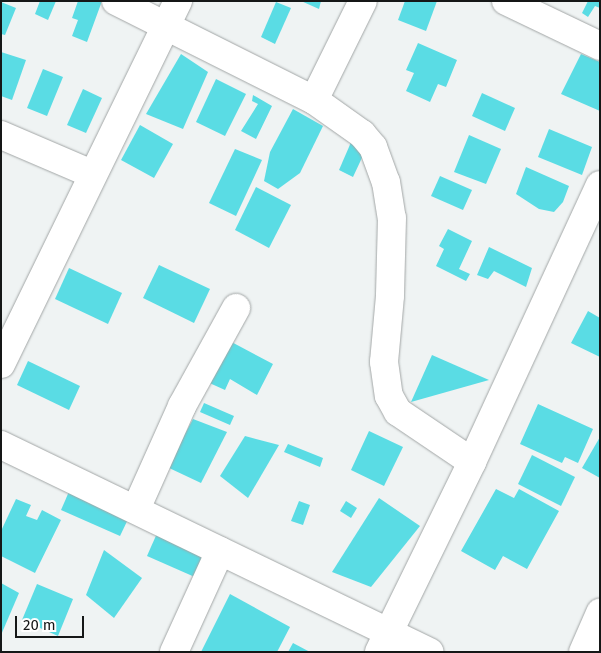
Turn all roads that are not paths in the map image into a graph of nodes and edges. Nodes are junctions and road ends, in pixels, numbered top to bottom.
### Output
1 (116, 1) edge
2 (178, 1) edge
3 (363, 1) edge
4 (506, 1) edge
5 (165, 26) junction
6 (600, 46) edge
7 (314, 100) junction
8 (1, 135) edge
9 (92, 174) junction
10 (600, 185) edge
11 (236, 308) dead end
12 (1, 364) edge
13 (1, 445) edge
14 (472, 462) junction
15 (136, 510) junction
16 (220, 551) junction
17 (600, 613) edge
18 (385, 642) edge
19 (174, 652) edge
20 (430, 652) edge
21 (583, 652) edge

1 - 5 street
2 - 5 street
3 - 7 street
4 - 6 street
5 - 7 street
5 - 9 street
7 - 14 street
8 - 9 street
9 - 12 street
10 - 14 street
11 - 15 street
13 - 15 street
14 - 18 street
15 - 16 street
16 - 18 street
16 - 19 street
17 - 21 street
18 - 20 street

